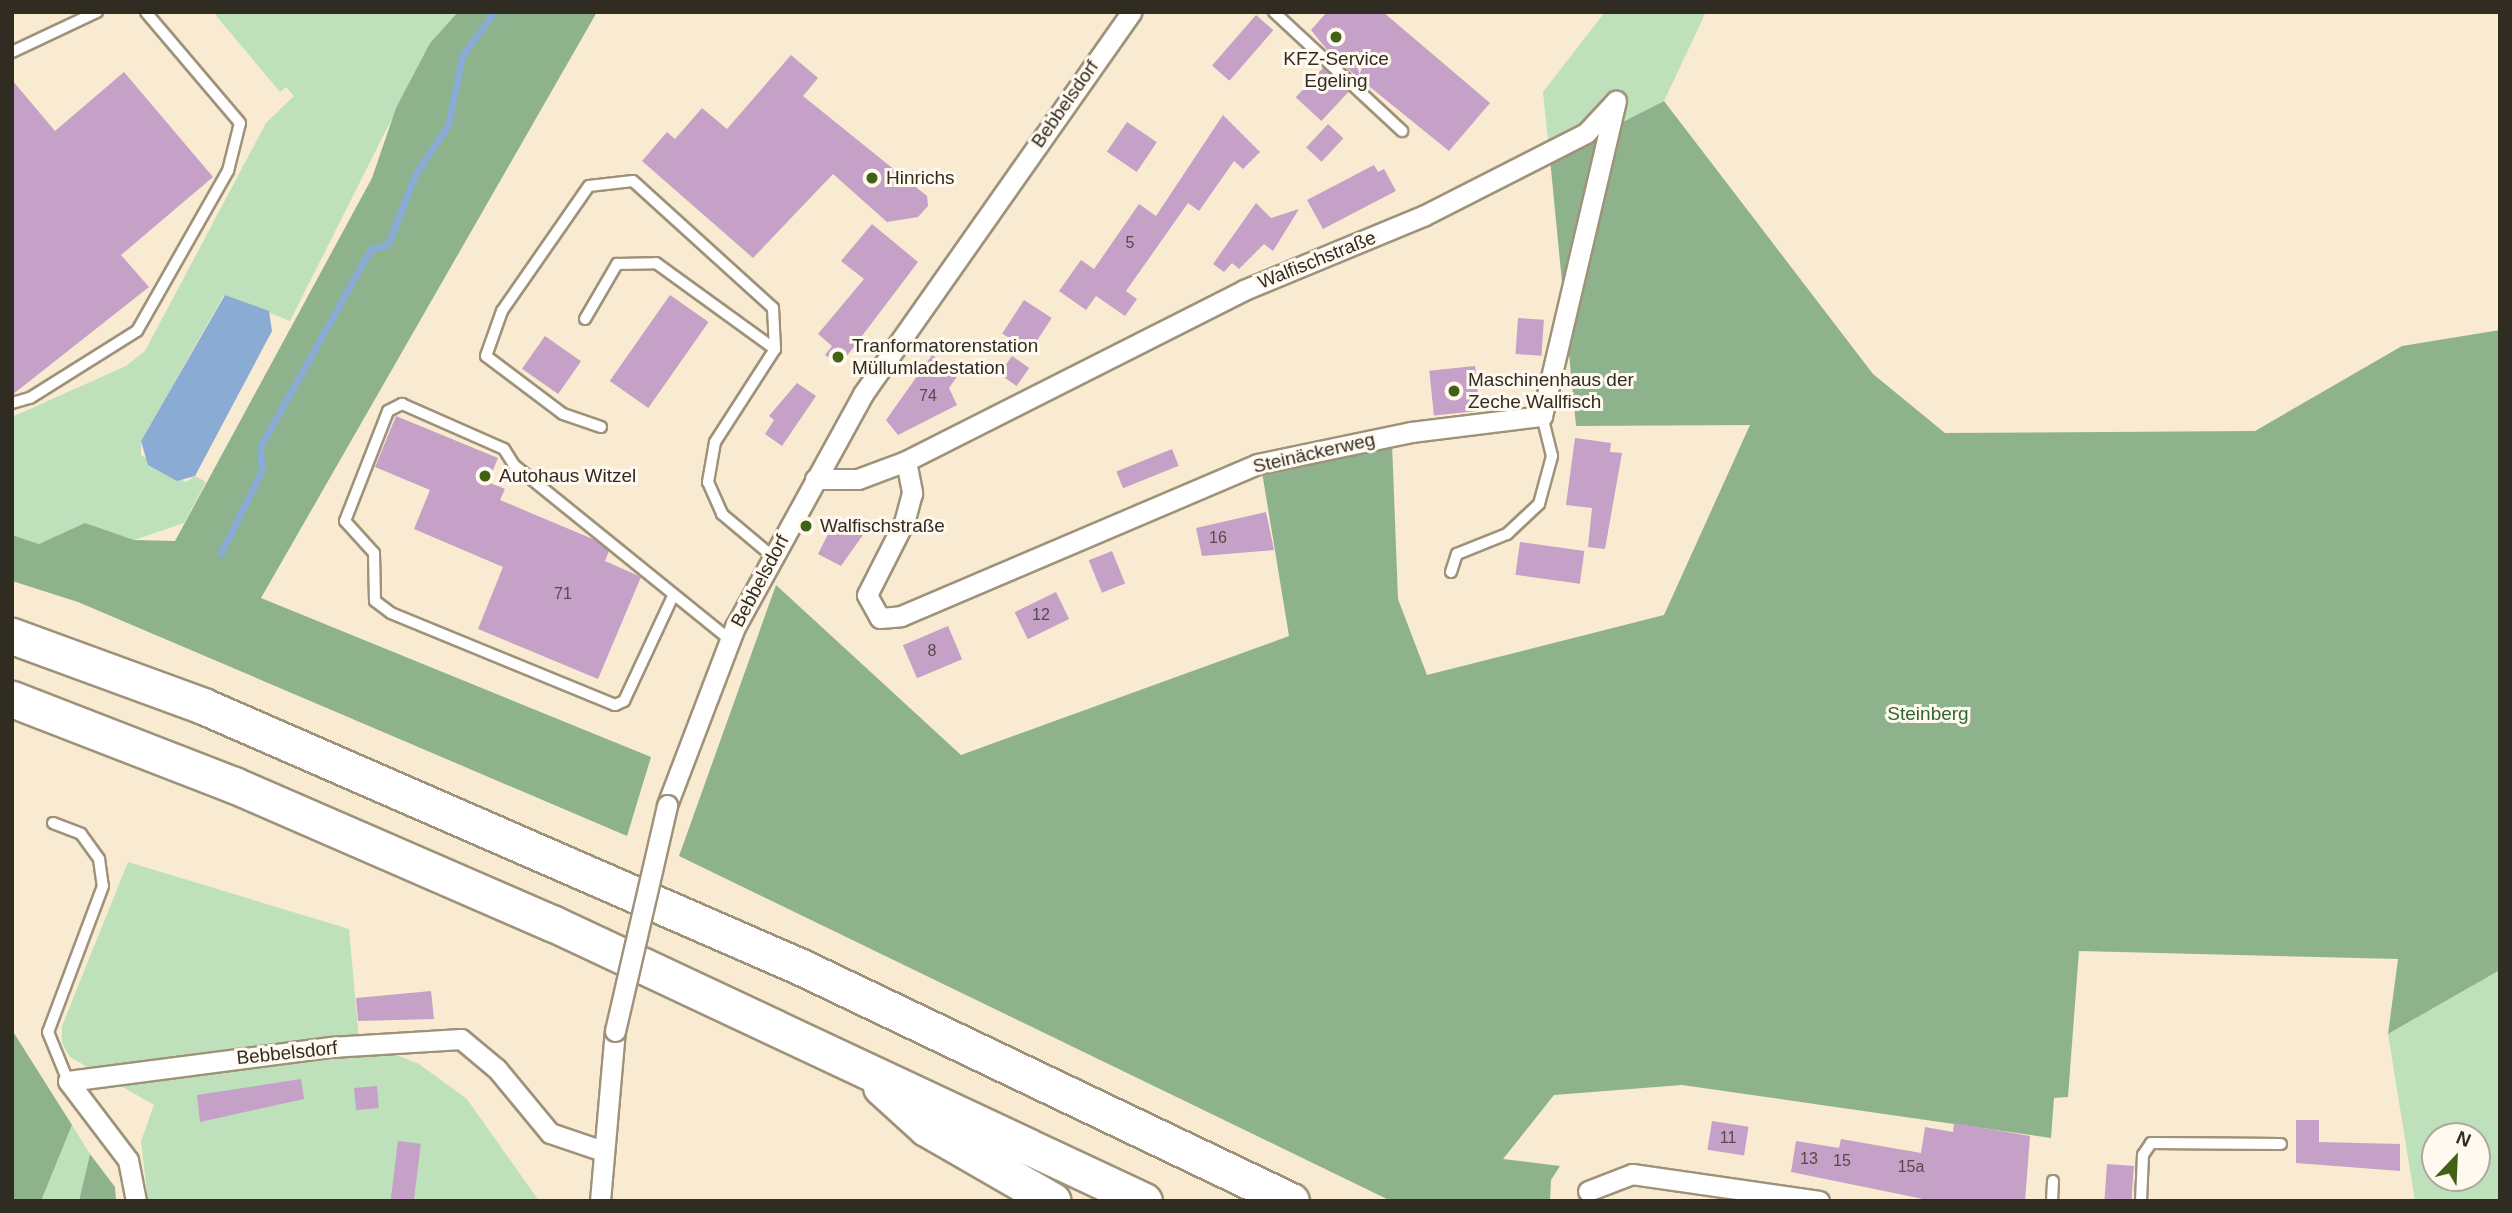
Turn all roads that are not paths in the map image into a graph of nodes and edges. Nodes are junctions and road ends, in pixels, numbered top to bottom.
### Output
1 (97, 12) edge
2 (146, 12) edge
3 (1131, 12) edge
4 (1274, 12) edge
5 (12, 52) edge
6 (1402, 131) dead end
7 (585, 319) dead end
8 (775, 349) junction
9 (12, 403) edge
10 (1542, 416) junction
11 (601, 428) dead end
12 (906, 461) junction
13 (816, 479) junction
14 (772, 556) junction
15 (1451, 572) dead end
16 (673, 596) junction
17 (12, 636) edge
18 (729, 639) junction
19 (12, 699) edge
20 (53, 823) dead end
21 (855, 1063) junction
22 (68, 1081) junction
23 (2281, 1144) dead end
24 (603, 1151) junction
25 (2053, 1181) dead end
26 (1588, 1191) dead end
27 (136, 1201) edge
28 (600, 1201) edge
29 (1053, 1201) edge
30 (1144, 1201) edge
31 (1291, 1201) edge
32 (1819, 1201) edge
33 (2052, 1201) edge
34 (2141, 1201) edge

1 - 5 lane
2 - 9 lane
3 - 13 street, Bebbelsdorf
4 - 6 lane
7 - 8 lane
8 - 11 lane
8 - 14 lane
10 - 12 street, Steinäckerweg
10 - 12 street, Walfischstraße
10 - 15 lane
12 - 13 street, Walfischstraße
13 - 14 street, Bebbelsdorf
14 - 18 street, Bebbelsdorf
16 - 16 lane
16 - 18 lane
17 - 31 highway
18 - 24 street, Bebbelsdorf, bridge
19 - 21 highway
20 - 22 lane
21 - 29 highway
21 - 30 highway
22 - 24 street, Bebbelsdorf
22 - 27 street
23 - 34 lane
24 - 28 street, Bebbelsdorf
25 - 33 lane
26 - 32 street

